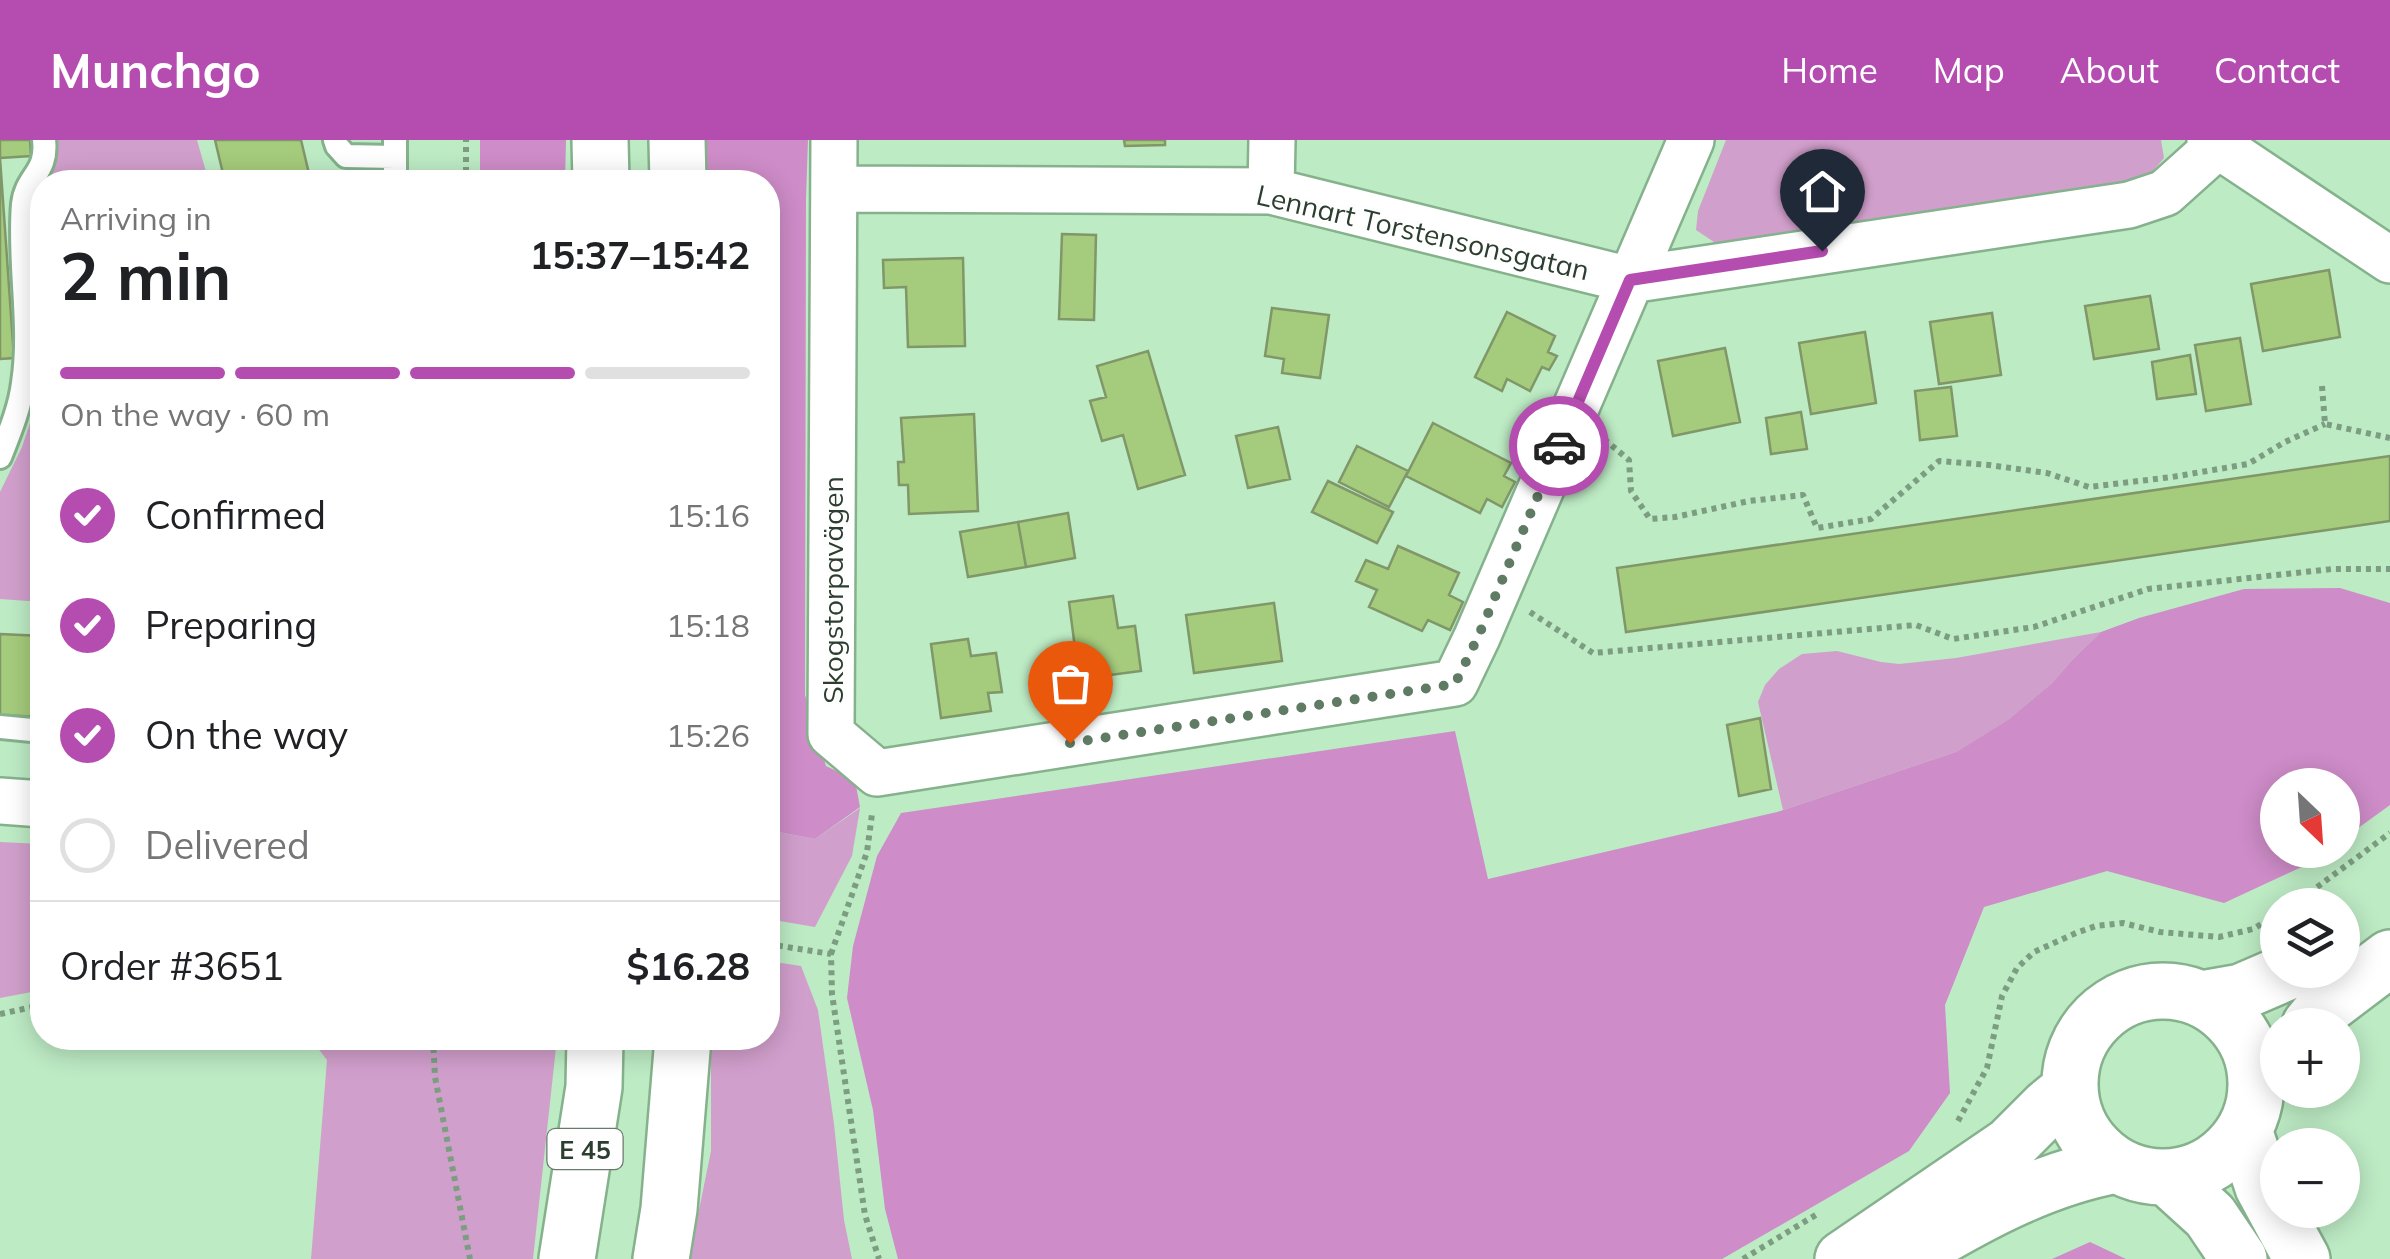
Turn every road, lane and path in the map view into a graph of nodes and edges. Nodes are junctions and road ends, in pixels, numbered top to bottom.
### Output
1 (44, 140) edge
2 (336, 140) edge
3 (466, 140) edge
4 (600, 140) edge
5 (677, 140) edge
6 (834, 140) edge
7 (1272, 140) edge
8 (1691, 140) edge
9 (2217, 142) edge
10 (395, 149) edge
11 (40, 170) edge
12 (466, 170) edge
13 (601, 170) edge
14 (678, 170) edge
15 (30, 183) edge
16 (834, 189) junction
17 (1271, 191) junction
18 (2390, 260) edge
19 (1630, 280) junction
20 (12, 385) edge
21 (2322, 386) dead end
22 (2326, 424) junction
23 (1598, 435) dead end
24 (2390, 438) edge
25 (0, 458) edge
26 (2390, 569) edge
27 (1525, 609) dead end
28 (0, 727) edge
29 (30, 729) edge
30 (876, 773) junction
31 (0, 801) edge
32 (30, 803) edge
33 (2390, 833) edge
34 (2316, 888) edge
35 (2390, 919) edge
36 (2260, 925) edge
37 (2360, 936) edge
38 (780, 946) edge
39 (832, 954) junction
40 (2390, 958) edge
41 (2260, 984) edge
42 (2200, 1000) junction
43 (30, 1008) edge
44 (2324, 1008) edge
45 (0, 1014) edge
46 (434, 1050) edge
47 (595, 1050) edge
48 (681, 1050) edge
49 (2070, 1089) junction
50 (2259, 1091) edge
51 (1957, 1123) dead end
52 (2142, 1171) junction
53 (1834, 1235) edge
54 (470, 1259) edge
55 (567, 1259) edge
56 (661, 1259) edge
57 (880, 1259) edge
58 (1743, 1259) edge
59 (1903, 1259) edge
60 (2239, 1259) edge
61 (2302, 1259) edge

1 - 11 lane
2 - 10 lane
3 - 12 path
4 - 13 main road
5 - 14 main road
6 - 16 street, Skogstorpavägen
7 - 17 street
8 - 19 street
9 - 18 street
9 - 19 street, Lennart Torstensonsgatan
15 - 20 lane
16 - 17 street, Lennart Torstensonsgatan
16 - 30 street, Skogstorpavägen
17 - 19 street, Lennart Torstensonsgatan
19 - 30 street
20 - 25 lane
21 - 22 path
22 - 23 path
22 - 24 path
26 - 27 path
28 - 29 lane
30 - 39 path
31 - 32 street
33 - 34 path
35 - 37 main road
36 - 51 path
38 - 39 path
39 - 57 path
40 - 44 main road
41 - 42 main road
42 - 49 main road
42 - 50 main road
43 - 45 path
46 - 54 path
47 - 55 main road, E 45
48 - 56 main road
49 - 52 main road
49 - 53 main road
50 - 52 main road
50 - 61 main road
52 - 59 main road
52 - 60 main road
53 - 58 path

